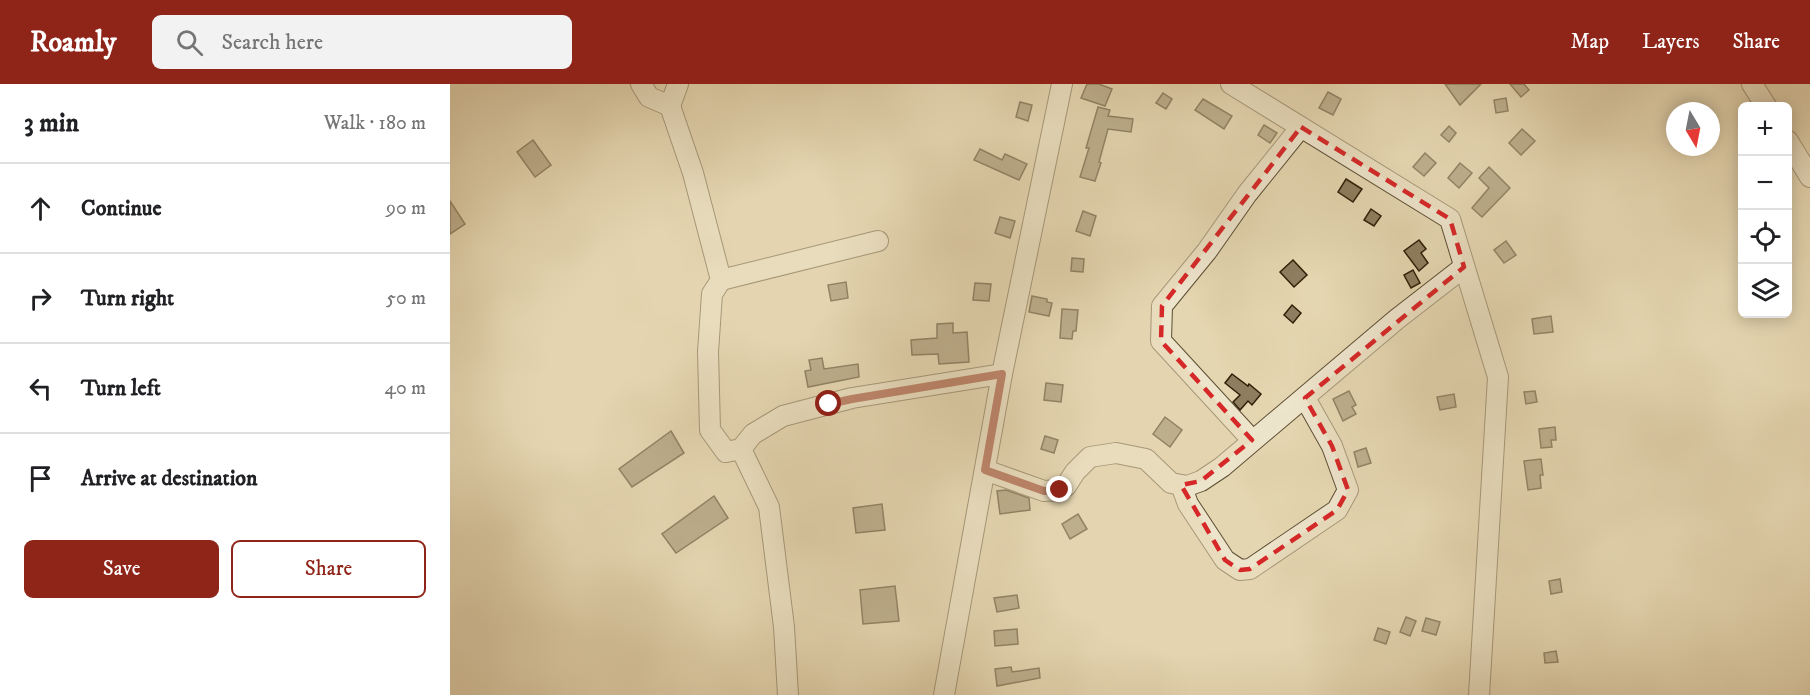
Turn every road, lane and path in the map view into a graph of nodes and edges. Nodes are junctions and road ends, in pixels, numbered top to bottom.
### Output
1 (641, 84) edge
2 (678, 84) edge
3 (1062, 84) edge
4 (1231, 84) edge
5 (1752, 84) edge
6 (1763, 102) edge
7 (670, 106) junction
8 (1301, 127) junction
9 (1792, 148) edge
10 (1810, 177) edge
11 (878, 241) dead end
12 (1464, 267) junction
13 (721, 280) junction
14 (1002, 374) junction
15 (1305, 398) junction
16 (1252, 440) junction
17 (741, 449) junction
18 (985, 470) junction
19 (1181, 485) junction
20 (788, 695) edge
21 (944, 695) edge
22 (1479, 695) edge

1 - 7 street
2 - 7 street
3 - 14 street
4 - 8 street
5 - 6 street
7 - 13 street
8 - 12 street
8 - 16 street
9 - 10 street
11 - 13 street
12 - 15 street
12 - 22 street
13 - 17 street
14 - 17 street
14 - 18 street
15 - 16 street
15 - 19 street
16 - 19 street
17 - 20 street
18 - 19 street
18 - 21 street

